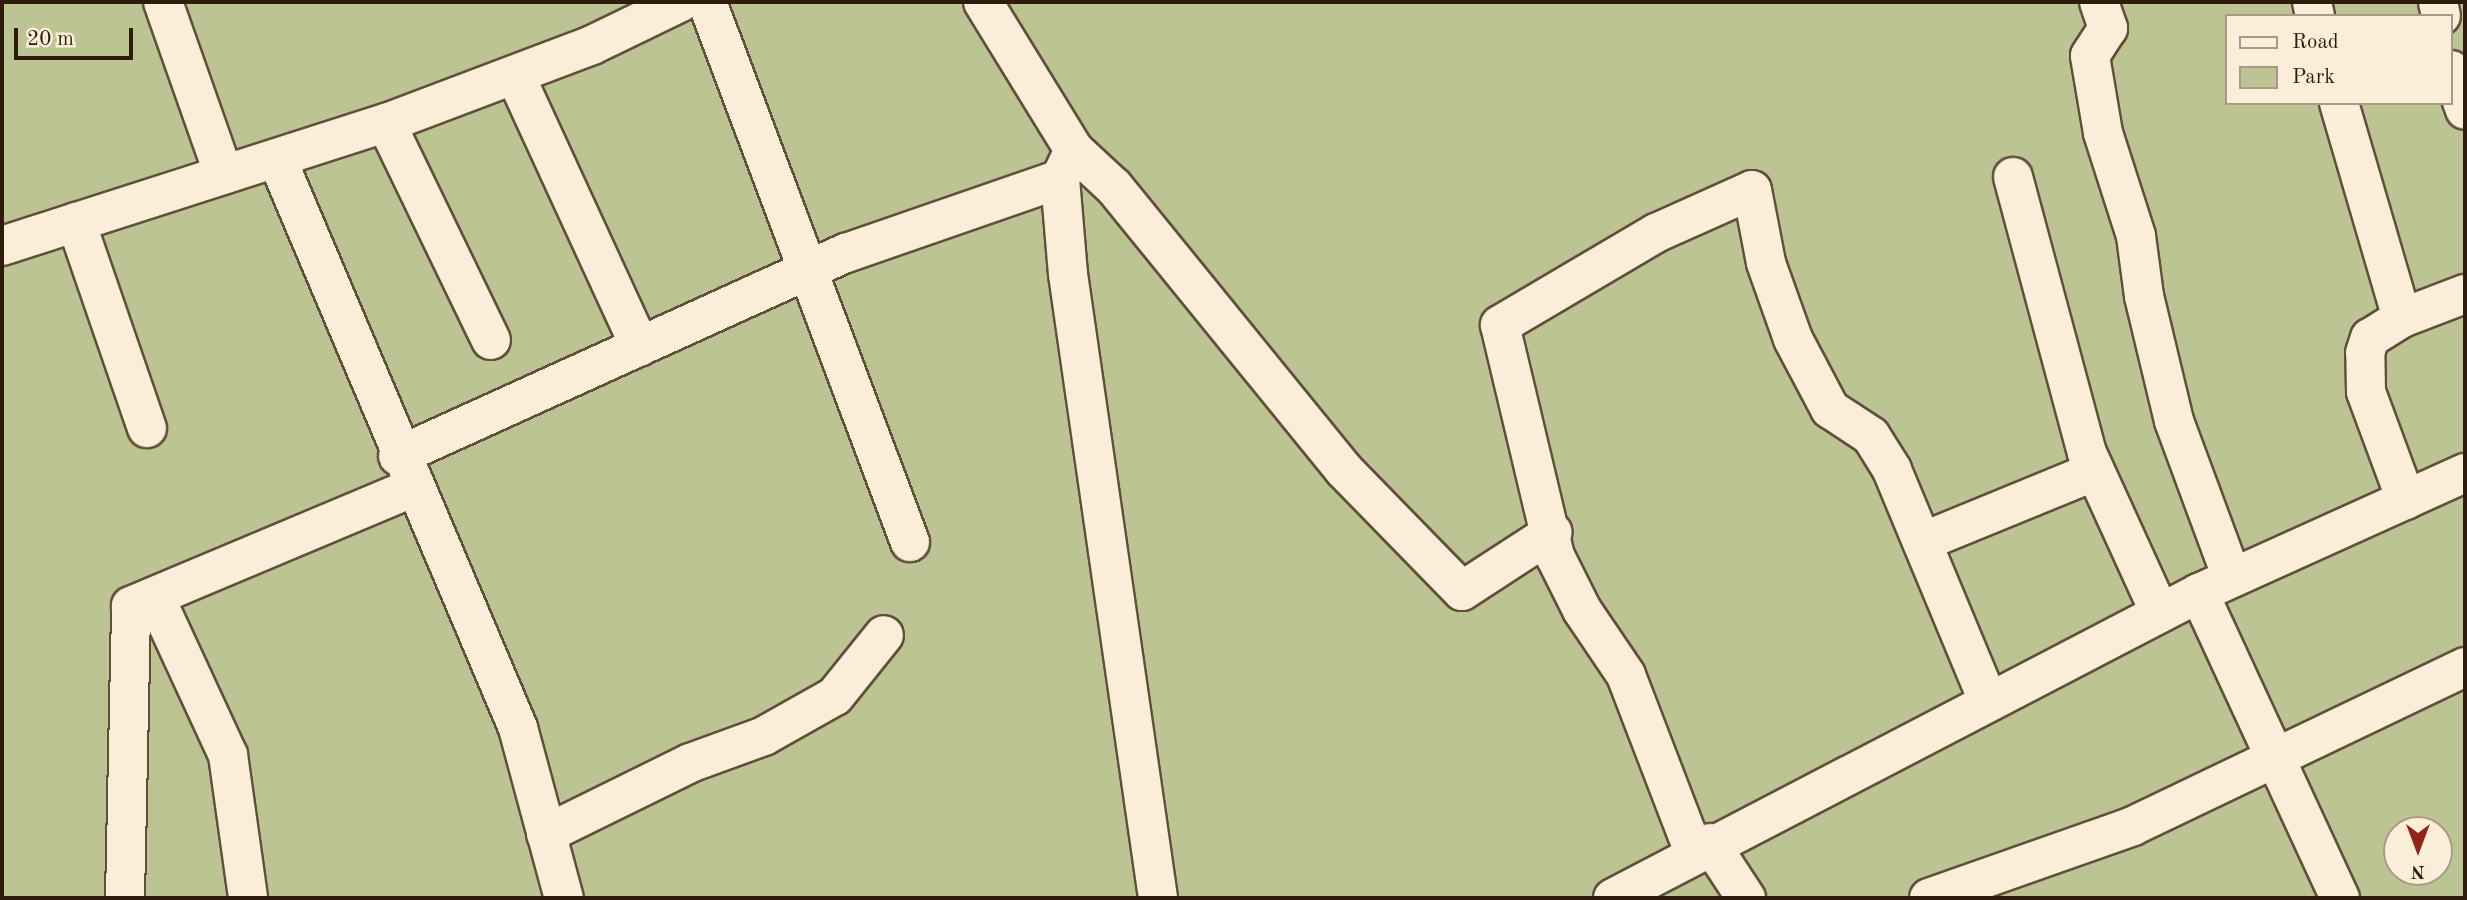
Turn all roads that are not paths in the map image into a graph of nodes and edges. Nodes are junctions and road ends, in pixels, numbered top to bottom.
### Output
1 (163, 2) edge
2 (681, 2) edge
3 (706, 2) edge
4 (983, 2) edge
5 (2099, 2) edge
6 (515, 75) junction
7 (2453, 76) edge
8 (2340, 105) edge
9 (2465, 110) edge
10 (386, 123) junction
11 (276, 159) junction
12 (1067, 164) junction
13 (224, 175) junction
14 (2013, 177) dead end
15 (76, 222) junction
16 (2, 246) edge
17 (808, 270) junction
18 (2465, 294) edge
19 (2402, 318) junction
20 (491, 340) dead end
21 (640, 347) junction
22 (148, 428) dead end
23 (405, 472) junction
24 (2093, 472) junction
25 (2465, 473) edge
26 (2406, 500) junction
27 (1553, 532) junction
28 (910, 542) dead end
29 (1922, 542) junction
30 (2216, 585) junction
31 (155, 597) junction
32 (2160, 613) junction
33 (884, 635) dead end
34 (2465, 667) edge
35 (1988, 701) junction
36 (2278, 758) junction
37 (546, 834) junction
38 (1703, 849) junction
39 (125, 898) edge
40 (248, 898) edge
41 (564, 898) edge
42 (1158, 898) edge
43 (1613, 898) edge
44 (1746, 898) edge
45 (1928, 898) edge
46 (2339, 898) edge

1 - 13 street
2 - 6 street
3 - 17 street
4 - 12 street
5 - 30 street
6 - 10 street
6 - 21 street
7 - 9 street
8 - 19 street
10 - 11 street
10 - 20 street
11 - 13 street
11 - 23 street
12 - 17 street
12 - 27 street
12 - 42 street
13 - 15 street
14 - 24 street
15 - 16 street
15 - 22 street
17 - 21 street
17 - 28 street
18 - 19 street
19 - 26 street
21 - 23 street
23 - 31 street
23 - 37 street
24 - 29 street
24 - 32 street
25 - 26 street
26 - 30 street
27 - 29 street
27 - 38 street
29 - 35 street
30 - 32 street
30 - 36 street
31 - 39 street
31 - 40 street
32 - 35 street
33 - 37 street
34 - 36 street
35 - 38 street
36 - 45 street
36 - 46 street
37 - 41 street
38 - 43 street
38 - 44 street

